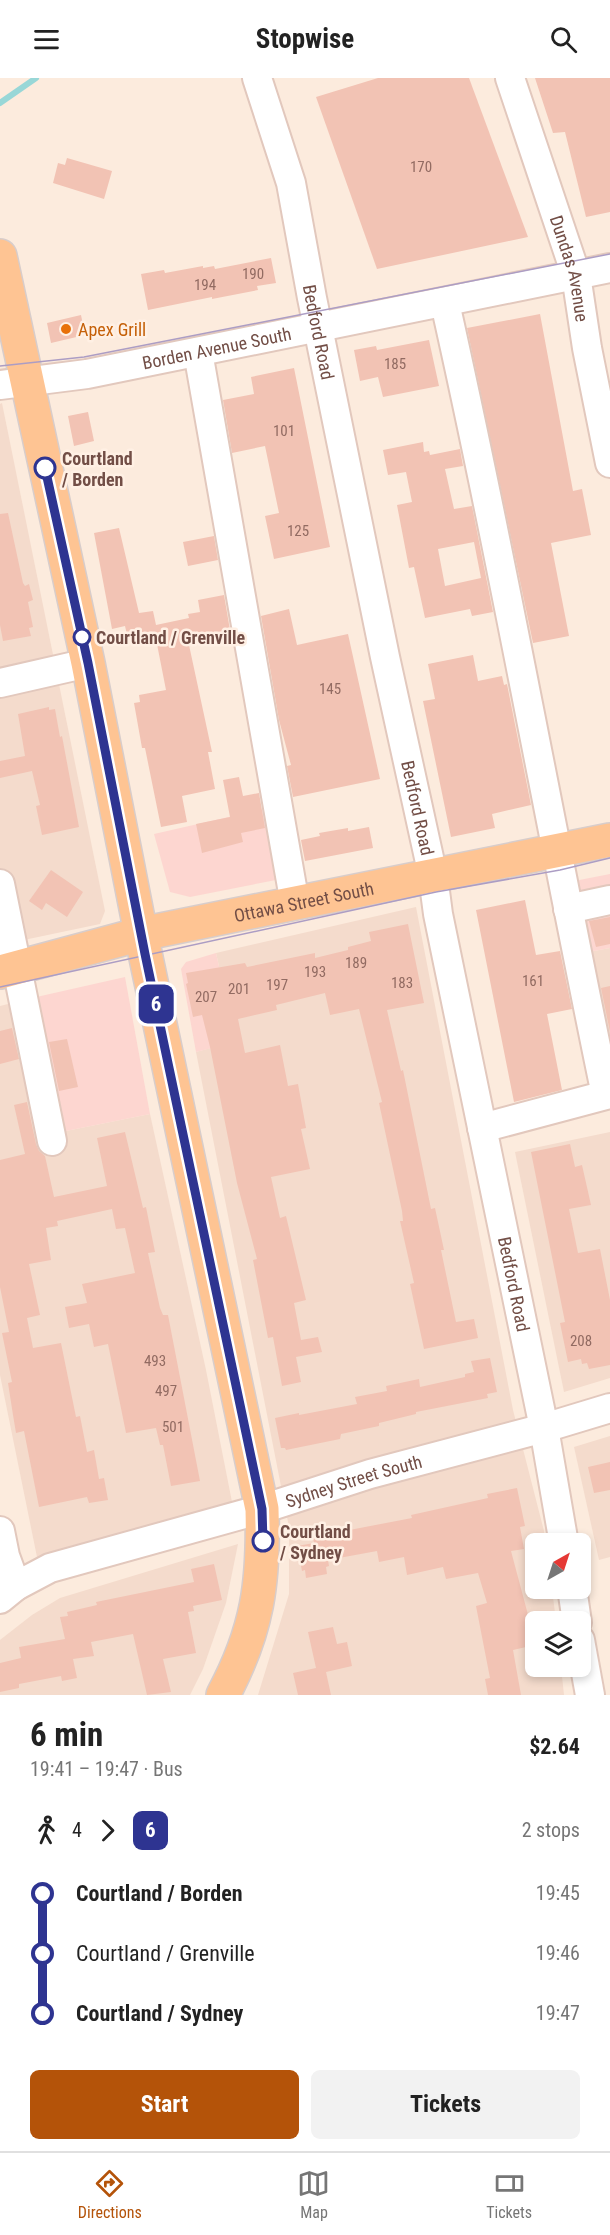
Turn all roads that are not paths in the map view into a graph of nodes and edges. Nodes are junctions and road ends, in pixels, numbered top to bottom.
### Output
1 (257, 78) edge
2 (510, 78) edge
3 (0, 256) edge
4 (610, 268) edge
5 (576, 275) junction
6 (445, 303) junction
7 (318, 329) junction
8 (198, 352) junction
9 (13, 383) edge
10 (610, 463) edge
11 (88, 663) junction
12 (0, 683) edge
13 (610, 840) edge
14 (556, 851) junction
15 (433, 876) junction
16 (0, 884) edge
17 (610, 900) edge
18 (295, 904) junction
19 (568, 909) junction
20 (141, 934) junction
21 (8, 970) edge
22 (482, 1128) junction
23 (52, 1142) dead end
24 (610, 1408) edge
25 (544, 1428) junction
26 (262, 1509) junction
27 (0, 1531) edge
28 (562, 1533) edge
29 (8, 1592) edge
30 (587, 1677) edge
31 (223, 1695) edge
32 (590, 1695) edge

1 - 7 street, Bedford Road
2 - 5 street, Dundas Avenue
3 - 9 main road
4 - 5 street, Borden Avenue South
5 - 6 street, Borden Avenue South
5 - 10 street, Dundas Avenue
6 - 7 street, Borden Avenue South
6 - 14 street
7 - 8 street, Borden Avenue South
7 - 15 street, Bedford Road
8 - 9 street, Borden Avenue South
8 - 18 street
9 - 11 main road
11 - 12 street
11 - 20 main road
13 - 14 main road, Ottawa Street South
14 - 15 main road, Ottawa Street South
14 - 19 street
15 - 18 main road, Ottawa Street South
15 - 22 street, Bedford Road
16 - 21 street
17 - 19 street
18 - 20 main road, Ottawa Street South
19 - 22 street
20 - 21 main road, Ottawa Street South
20 - 26 main road
21 - 23 street
22 - 25 street, Bedford Road
24 - 25 street, Sydney Street South
25 - 26 street, Sydney Street South
25 - 28 street, Bedford Road
26 - 29 street, Sydney Street South
26 - 31 main road
27 - 29 street
30 - 32 street

